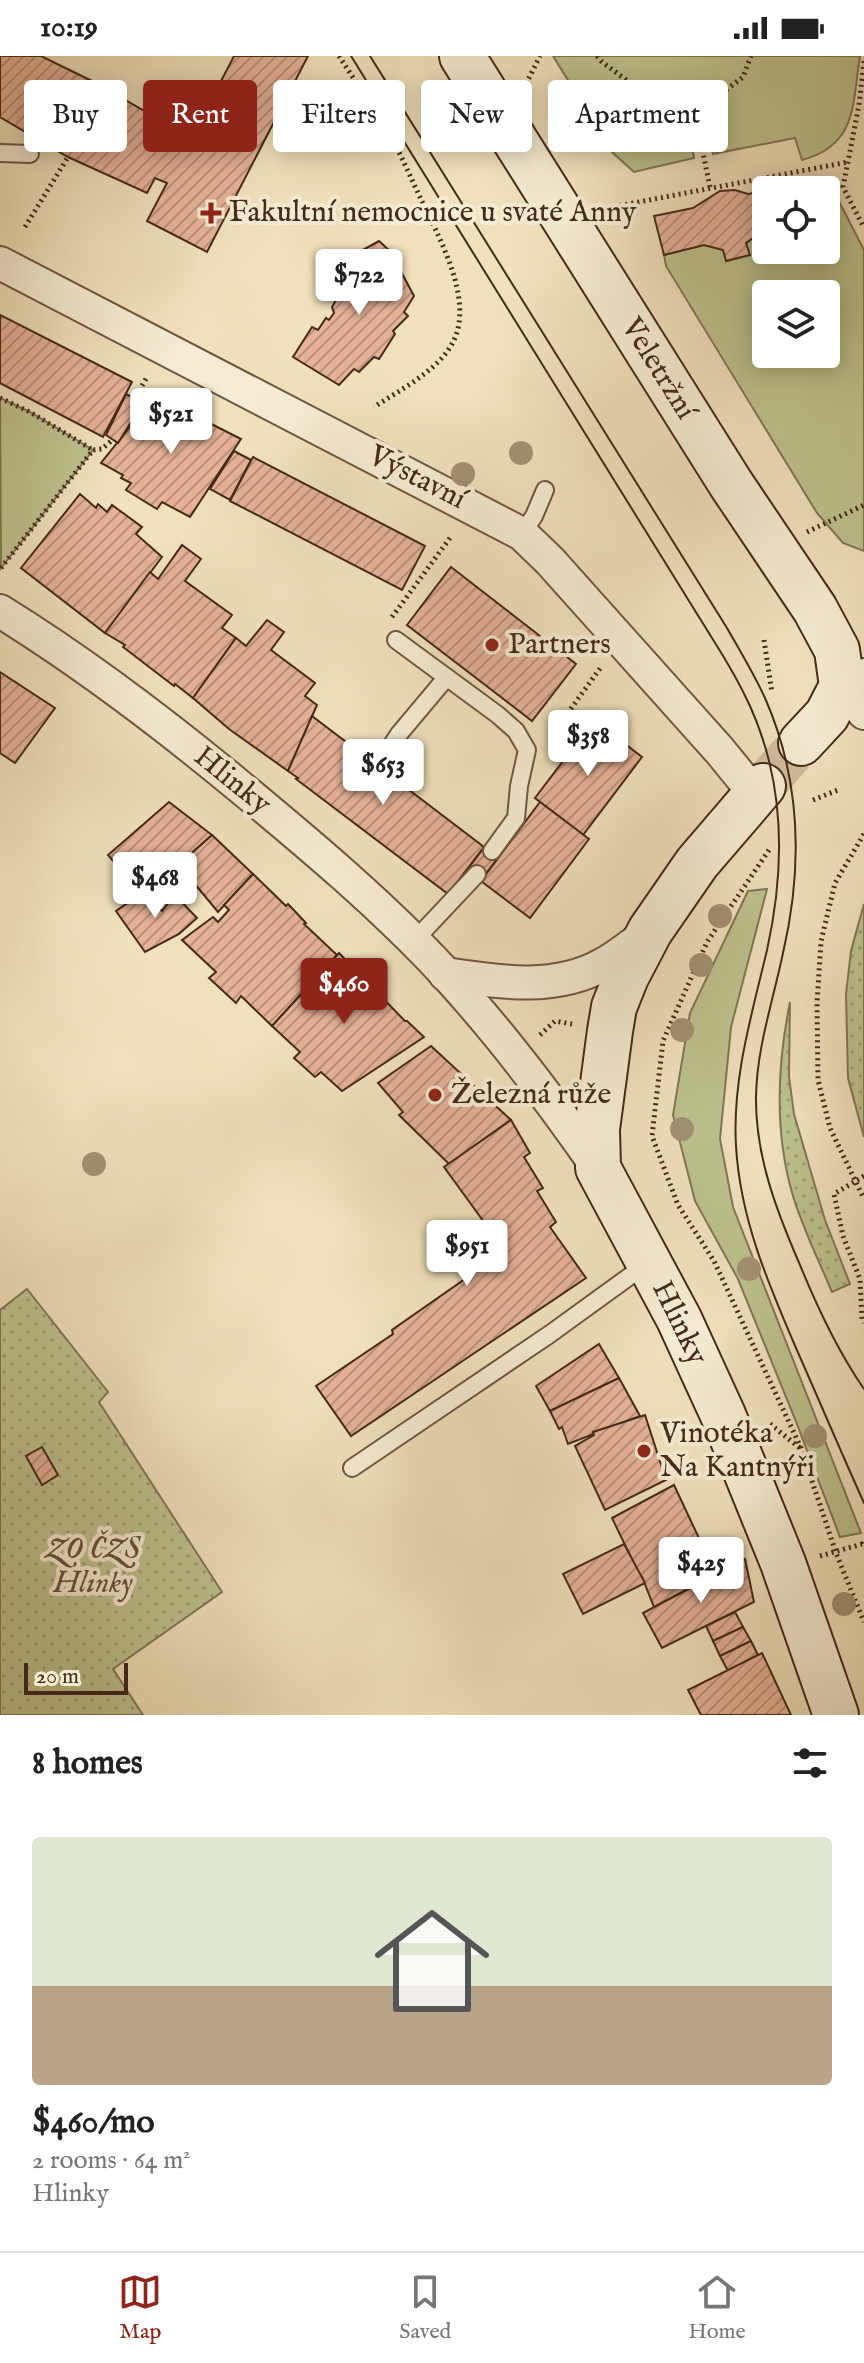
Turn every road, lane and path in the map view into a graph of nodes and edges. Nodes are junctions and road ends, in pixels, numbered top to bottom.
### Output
1 (339, 56) edge
2 (462, 56) edge
3 (540, 56) edge
4 (597, 56) edge
5 (751, 56) edge
6 (860, 56) edge
7 (864, 62) edge
8 (528, 80) edge
9 (625, 80) edge
10 (728, 89) edge
11 (703, 152) edge
12 (0, 153) edge
13 (30, 154) dead end
14 (68, 157) dead end
15 (848, 162) junction
16 (710, 187) junction
17 (600, 209) dead end
18 (25, 227) dead end
19 (864, 228) edge
20 (0, 263) edge
21 (147, 376) dead end
22 (136, 396) dead end
23 (0, 398) edge
24 (374, 407) dead end
25 (111, 441) dead end
26 (93, 450) junction
27 (545, 490) dead end
28 (864, 505) edge
29 (522, 534) junction
30 (801, 535) dead end
31 (450, 538) dead end
32 (1, 568) edge
33 (0, 611) edge
34 (389, 635) joint
35 (764, 640) dead end
36 (604, 662) dead end
37 (446, 678) junction
38 (857, 691) edge
39 (772, 693) dead end
40 (557, 728) dead end
41 (801, 743) tunnel mouth
42 (387, 752) dead end
43 (759, 790) joint
44 (838, 790) dead end
45 (813, 800) dead end
46 (864, 834) edge
47 (769, 850) dead end
48 (492, 851) dead end
49 (477, 874) dead end
50 (650, 931) junction
51 (414, 941) junction
52 (445, 974) junction
53 (598, 1168) junction
54 (864, 1176) edge
55 (855, 1182) junction
56 (864, 1199) edge
57 (650, 1262) junction
58 (864, 1323) edge
59 (352, 1468) dead end
60 (864, 1622) edge
61 (836, 1715) edge

1 - 24 path
2 - 38 street, Veletržní
3 - 8 path
4 - 9 path
5 - 10 path
6 - 7 path
7 - 15 path
11 - 16 path
12 - 13 lane
14 - 18 path
15 - 16 path
15 - 19 path
16 - 17 path
20 - 29 street, Výstavní
21 - 22 path
23 - 26 path
25 - 26 path
26 - 32 path
27 - 29 lane
28 - 30 path
29 - 43 street, Výstavní
31 - 34 path
33 - 51 street, Hlinky
34 - 37 lane
35 - 39 path
36 - 40 path
37 - 42 lane
37 - 48 lane
38 - 41 street
43 - 50 street, Výstavní
44 - 45 path
46 - 55 path
47 - 60 path
49 - 51 lane
50 - 52 street
50 - 53 street, Výstavní
51 - 52 street, Hlinky
52 - 53 street, Hlinky
53 - 57 street, Hlinky
54 - 55 path
55 - 56 path
55 - 58 path
57 - 59 lane
57 - 61 street, Hlinky

